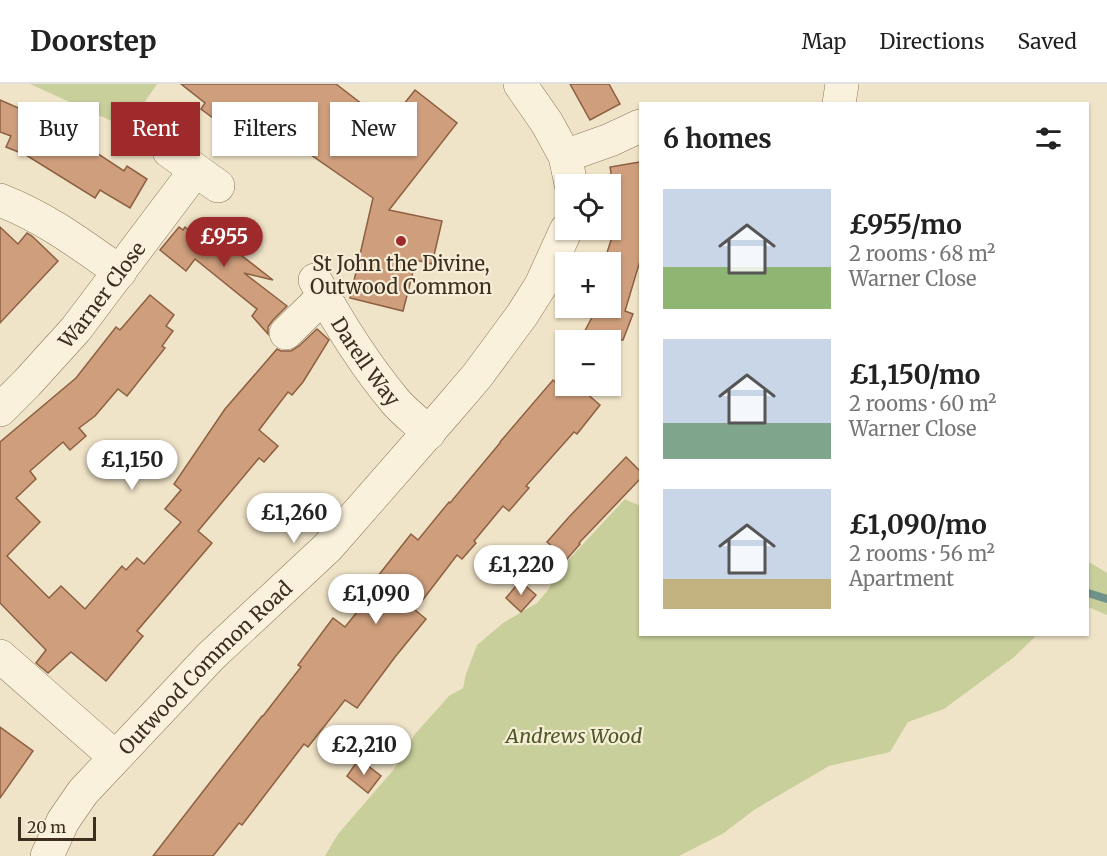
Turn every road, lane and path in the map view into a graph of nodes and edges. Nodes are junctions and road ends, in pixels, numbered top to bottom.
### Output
1 (520, 84) edge
2 (842, 84) edge
3 (839, 102) edge
4 (639, 126) edge
5 (175, 156) edge
6 (568, 170) edge
7 (2, 203) edge
8 (562, 240) edge
9 (120, 272) junction
10 (286, 333) dead end
11 (0, 410) edge
12 (429, 433) junction
13 (0, 656) edge
14 (115, 757) junction
15 (47, 856) edge

1 - 6 street
2 - 3 street
4 - 6 street
5 - 9 street, Warner Close
7 - 9 street
8 - 12 street, Outwood Common Road
9 - 11 street, Warner Close
10 - 12 street, Darell Way
12 - 14 street, Outwood Common Road
13 - 14 street
14 - 15 street, Outwood Common Road

